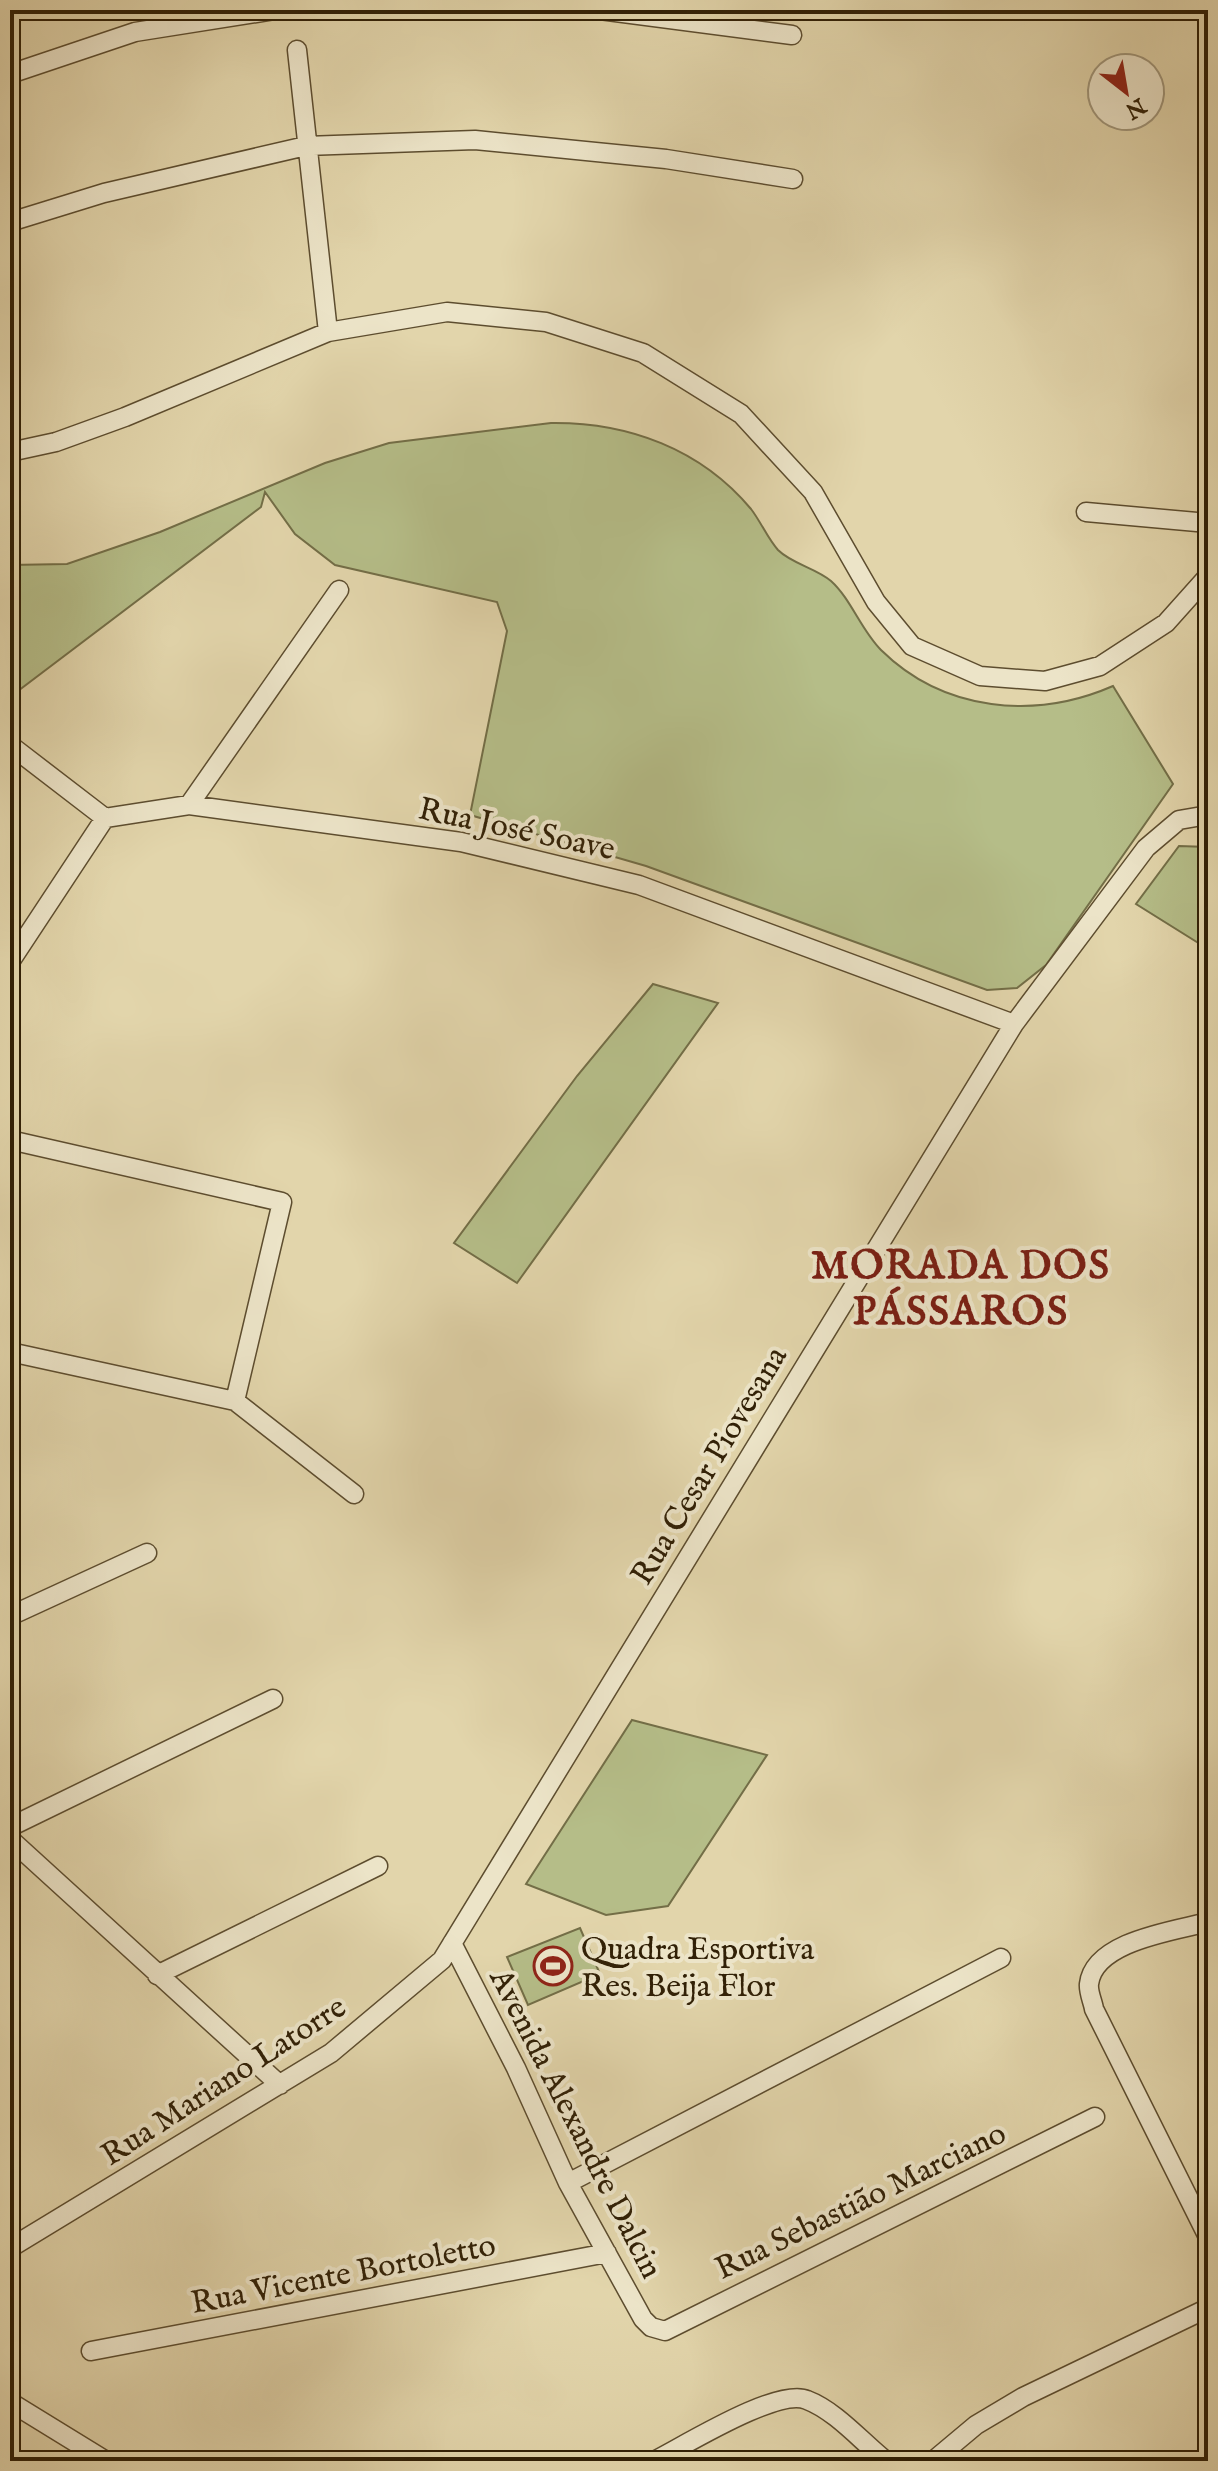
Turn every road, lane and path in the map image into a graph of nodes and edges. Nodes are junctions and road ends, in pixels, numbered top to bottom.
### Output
1 (275, 10) edge
2 (600, 10) edge
3 (792, 35) dead end
4 (297, 50) dead end
5 (10, 74) edge
6 (306, 146) junction
7 (793, 179) dead end
8 (10, 222) edge
9 (328, 332) junction
10 (10, 452) edge
11 (1086, 512) dead end
12 (1208, 523) edge
13 (1208, 576) edge
14 (339, 590) dead end
15 (10, 745) edge
16 (189, 805) junction
17 (1208, 815) edge
18 (105, 818) junction
19 (10, 962) edge
20 (1014, 1024) junction
21 (10, 1140) edge
22 (10, 1352) edge
23 (235, 1401) junction
24 (354, 1494) dead end
25 (147, 1553) dead end
26 (10, 1616) edge
27 (273, 1699) dead end
28 (10, 1827) edge
29 (10, 1839) edge
30 (378, 1866) dead end
31 (1208, 1922) edge
32 (452, 1943) junction
33 (1001, 1958) dead end
34 (157, 1975) junction
35 (280, 2085) junction
36 (1095, 2117) dead end
37 (568, 2183) junction
38 (1208, 2237) edge
39 (10, 2248) edge
40 (607, 2253) junction
41 (1208, 2308) edge
42 (651, 2327) joint
43 (91, 2351) dead end
44 (10, 2402) edge
45 (106, 2461) edge
46 (654, 2461) edge
47 (886, 2461) edge
48 (933, 2461) edge

1 - 5 street
2 - 3 street
4 - 6 street
6 - 7 street
6 - 8 street
6 - 9 street
9 - 10 street
9 - 13 street
11 - 12 street
14 - 16 street
15 - 18 street
16 - 18 street, Rua José Soave
16 - 20 street, Rua José Soave
17 - 20 street, Rua Cesar Piovesana
18 - 19 street
20 - 32 street, Rua Cesar Piovesana
21 - 23 street
22 - 23 street
23 - 24 street
25 - 26 street
27 - 28 street
29 - 34 street
30 - 34 street
31 - 38 street
32 - 35 street, Rua Mariano Latorre
32 - 37 street, Avenida Alexandre Dalcin
33 - 37 street
34 - 35 street
35 - 39 street, Rua Mariano Latorre
36 - 42 street, Rua Sebastião Marciano
37 - 40 street, Avenida Alexandre Dalcin
40 - 42 street, Avenida Alexandre Dalcin
40 - 43 street, Rua Vicente Bortoletto
41 - 48 street
44 - 45 street
46 - 47 street

